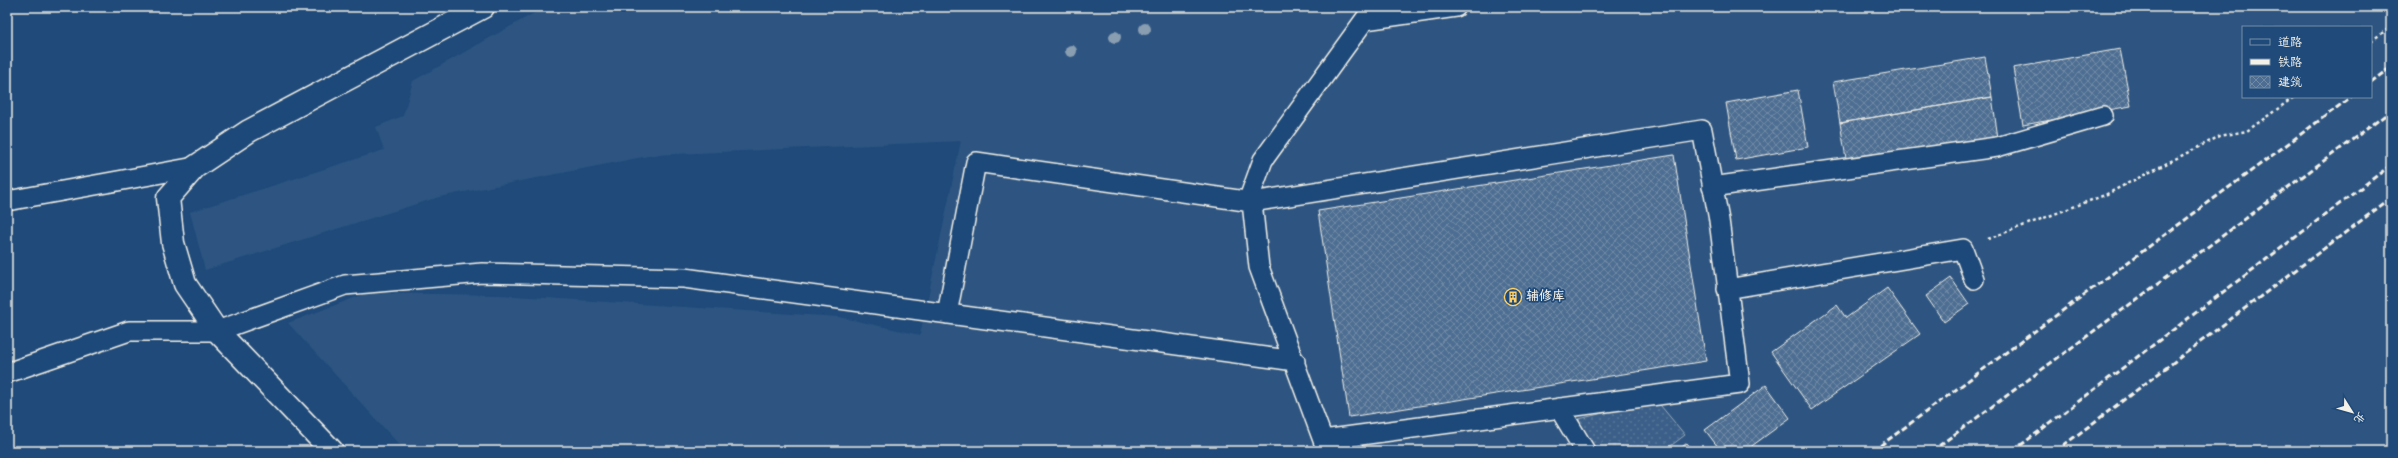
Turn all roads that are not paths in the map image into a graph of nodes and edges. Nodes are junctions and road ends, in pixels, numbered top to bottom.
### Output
1 (483, 7) edge
2 (1456, 7) edge
3 (1370, 13) edge
4 (2103, 116) dead end
5 (195, 167) junction
6 (1712, 187) junction
7 (7, 201) edge
8 (1252, 202) junction
9 (1974, 279) dead end
10 (1727, 289) junction
11 (947, 314) junction
12 (217, 331) junction
13 (1295, 361) junction
14 (7, 373) edge
15 (1559, 408) junction
16 (1325, 445) edge
17 (332, 451) edge
18 (1585, 451) edge

1 - 5 street
2 - 3 lane
3 - 8 lane
4 - 6 lane
5 - 7 lane
5 - 12 street
6 - 8 lane
6 - 10 lane
8 - 11 lane
8 - 13 lane
9 - 10 lane
10 - 15 lane
11 - 12 lane
11 - 13 lane
12 - 14 lane
12 - 17 street
13 - 16 lane
15 - 16 lane
15 - 18 lane

